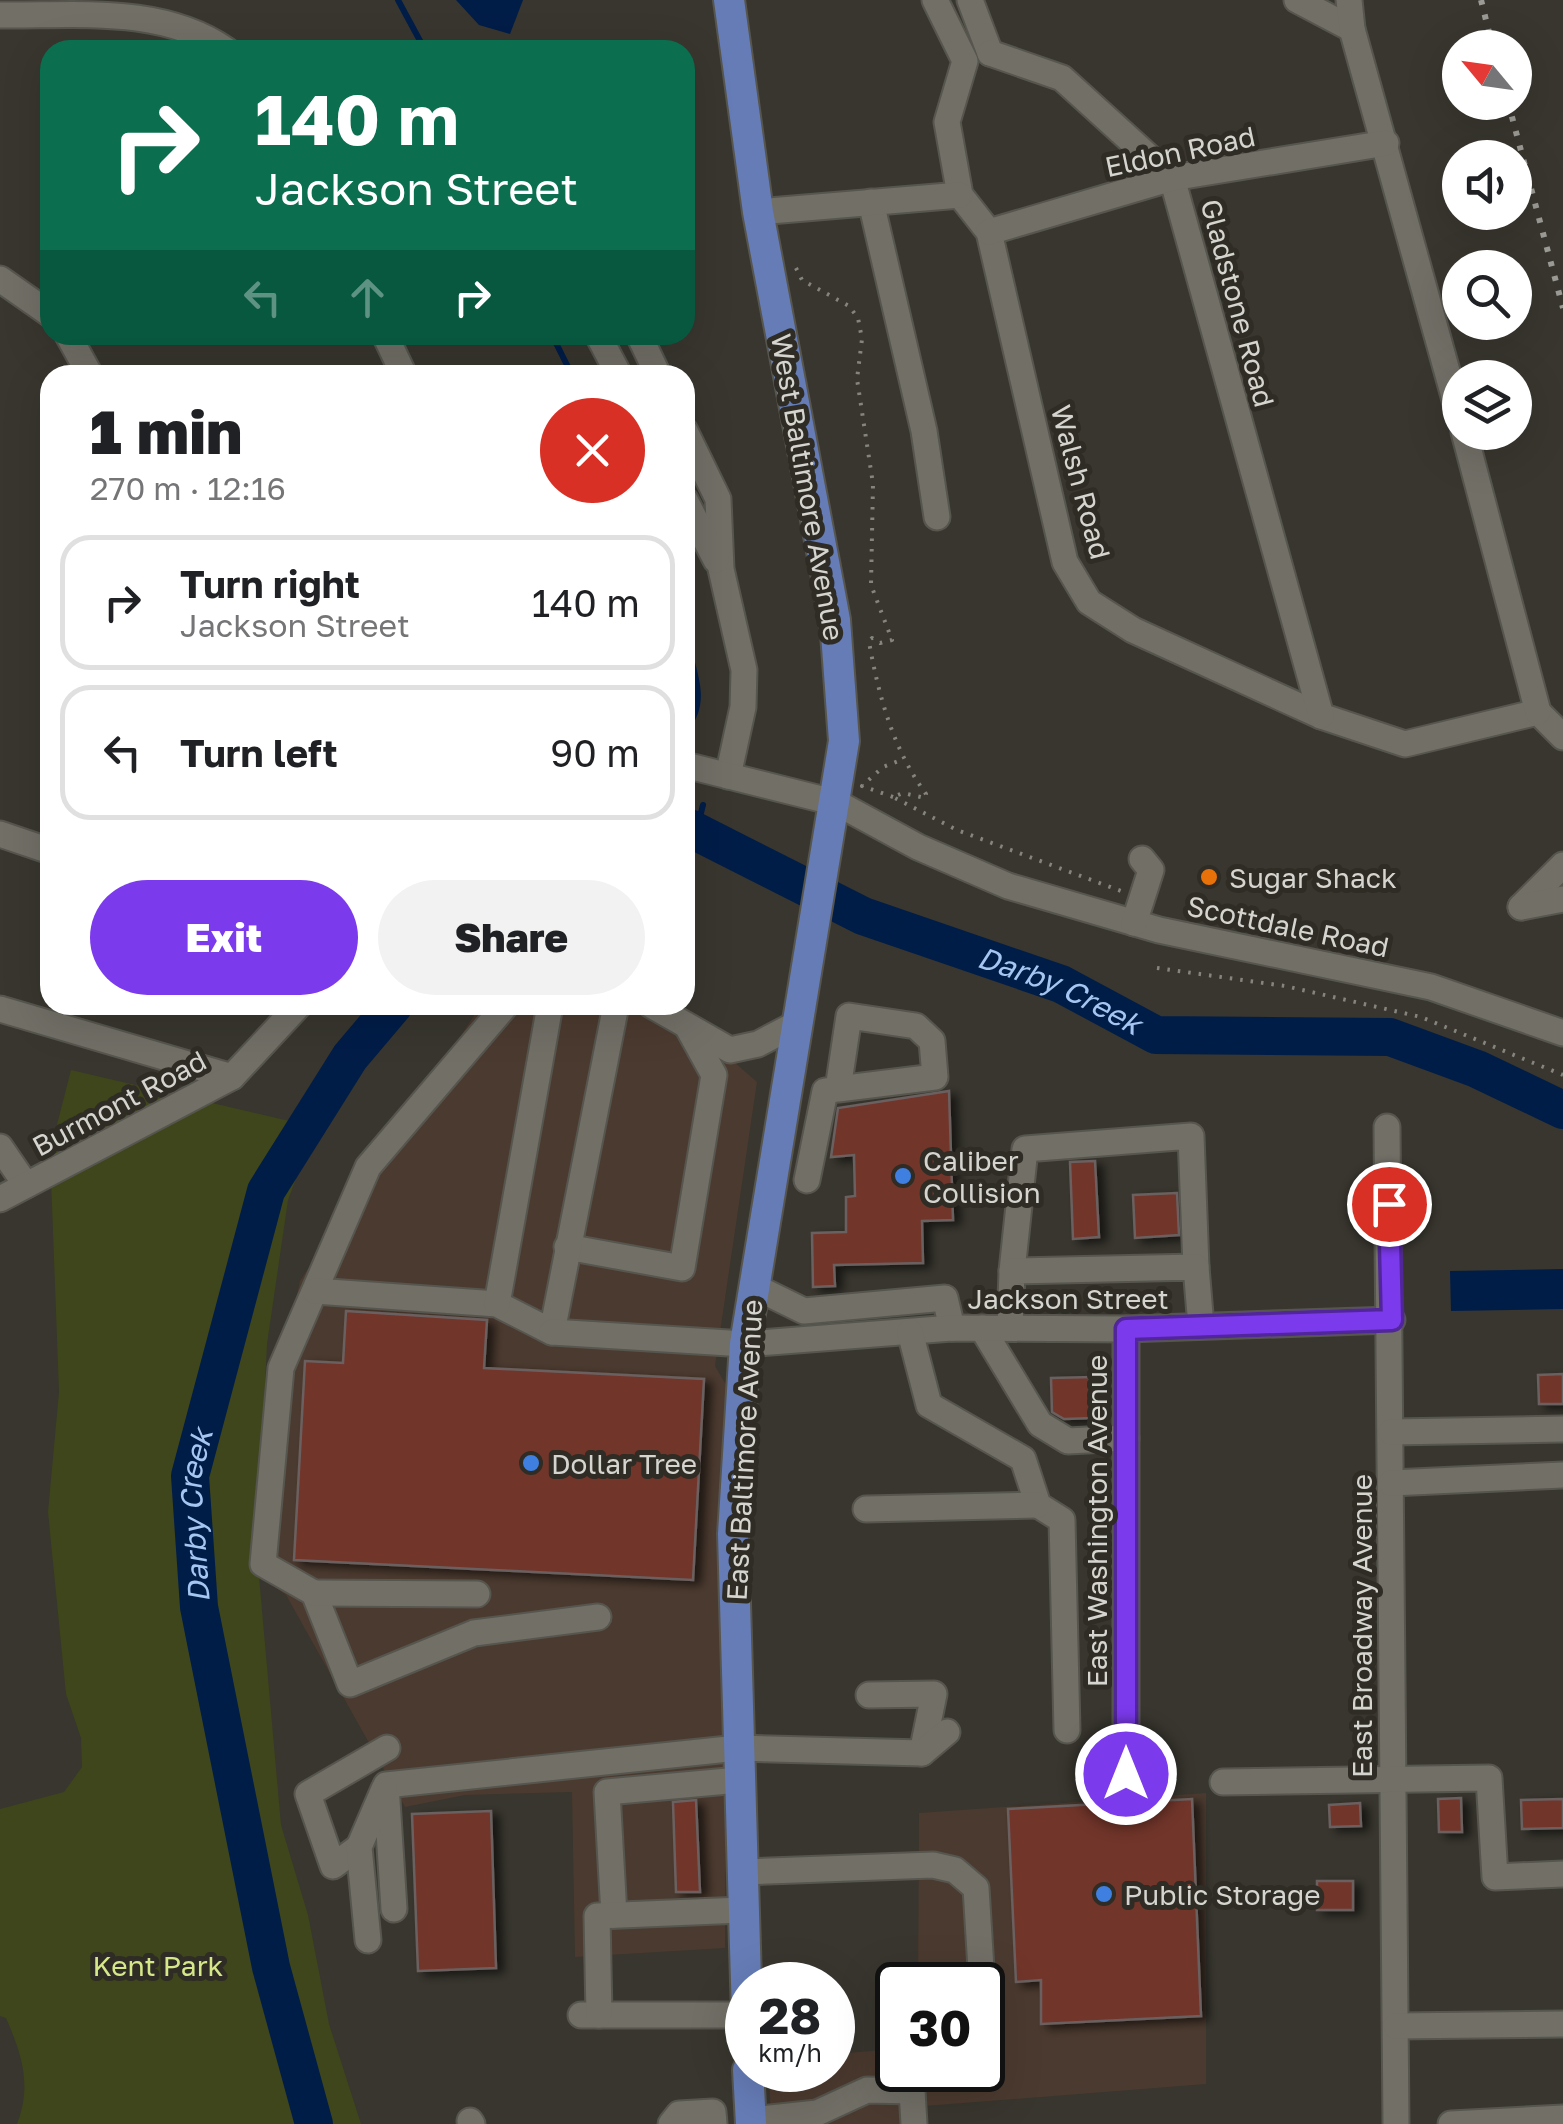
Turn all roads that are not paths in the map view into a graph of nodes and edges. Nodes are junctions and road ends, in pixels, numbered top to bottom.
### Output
1 (729, 0) edge
2 (935, 0) edge
3 (970, 0) edge
4 (1296, 0) edge
5 (1349, 0) edge
6 (0, 14) edge
7 (1352, 29) junction
8 (212, 40) edge
9 (990, 53) junction
10 (964, 61) junction
11 (1386, 142) junction
12 (1172, 178) junction
13 (960, 195) junction
14 (871, 202) junction
15 (758, 212) junction
16 (989, 232) junction
17 (0, 278) edge
18 (40, 307) edge
19 (1444, 360) edge
20 (1469, 450) edge
21 (695, 452) edge
22 (938, 517) dead end
23 (695, 519) edge
24 (721, 568) junction
25 (1538, 712) junction
26 (1321, 716) junction
27 (1563, 738) edge
28 (695, 768) edge
29 (728, 776) junction
30 (834, 817) junction
31 (0, 834) edge
32 (40, 848) edge
33 (1142, 859) dead end
34 (1563, 866) edge
35 (1563, 898) edge
36 (1138, 911) junction
37 (806, 976) joint
38 (0, 1009) edge
39 (290, 1015) edge
40 (498, 1015) edge
41 (548, 1015) edge
42 (614, 1015) edge
43 (668, 1015) edge
44 (798, 1023) junction
45 (687, 1026) junction
46 (1563, 1033) edge
47 (232, 1077) junction
48 (838, 1089) dead end
49 (1387, 1127) dead end
50 (0, 1147) edge
51 (772, 1177) junction
52 (26, 1186) junction
53 (0, 1199) edge
54 (567, 1247) junction
55 (1196, 1266) junction
56 (1012, 1271) junction
57 (753, 1286) junction
58 (314, 1290) junction
59 (498, 1304) junction
60 (1392, 1320) junction
61 (1201, 1326) junction
62 (952, 1328) junction
63 (982, 1328) junction
64 (1010, 1328) junction
65 (1126, 1329) junction
66 (552, 1332) junction
67 (910, 1332) junction
68 (745, 1344) junction
69 (1563, 1429) edge
70 (1392, 1432) junction
71 (1126, 1438) junction
72 (1563, 1475) edge
73 (1391, 1483) junction
74 (1038, 1505) junction
75 (866, 1509) dead end
76 (314, 1593) junction
77 (477, 1594) dead end
78 (598, 1616) dead end
79 (869, 1695) dead end
80 (1067, 1730) dead end
81 (948, 1732) dead end
82 (387, 1748) dead end
83 (738, 1748) junction
84 (922, 1752) junction
85 (1126, 1774) dead end
86 (1391, 1779) junction
87 (739, 1780) junction
88 (1223, 1782) dead end
89 (386, 1785) junction
90 (359, 1847) junction
91 (741, 1872) junction
92 (1563, 1874) edge
93 (394, 1910) dead end
94 (742, 1910) junction
95 (614, 1915) junction
96 (368, 1940) dead end
97 (744, 1962) edge
98 (981, 1962) edge
99 (725, 2015) edge
100 (1563, 2024) edge
101 (1396, 2026) junction
102 (749, 2092) edge
103 (1563, 2118) edge
104 (751, 2122) edge
105 (671, 2124) edge
106 (714, 2124) edge
107 (914, 2124) edge
108 (1396, 2124) edge
109 (1451, 2124) edge

1 - 15 main road, West Baltimore Avenue
2 - 10 street
3 - 9 street
4 - 7 street
5 - 7 street
6 - 8 street
7 - 11 street
9 - 10 street
9 - 12 street, Gladstone Road
10 - 13 street, Walsh Road
11 - 12 street, Eldon Road
11 - 19 street
12 - 16 street, Eldon Road
12 - 26 street, Gladstone Road
13 - 14 street
13 - 16 street, Walsh Road
14 - 15 street
14 - 22 street
15 - 30 main road, West Baltimore Avenue
16 - 26 street, Walsh Road
17 - 18 street
20 - 25 street
21 - 24 street
23 - 24 street
24 - 29 street
25 - 26 street, Walsh Road
25 - 27 street
28 - 29 street
29 - 30 street
30 - 36 street, Scottdale Road
30 - 37 main road, West Baltimore Avenue
31 - 32 street
33 - 36 street
34 - 35 street
36 - 46 street, Scottdale Road
37 - 44 main road, East Baltimore Avenue
38 - 47 street
39 - 47 street, Burmont Road
40 - 58 street
41 - 59 street
42 - 54 street
43 - 45 street
44 - 45 street
44 - 51 main road, East Baltimore Avenue
45 - 54 street
47 - 52 street, Burmont Road
48 - 51 street
49 - 60 street, East Broadway Avenue
50 - 52 street
51 - 57 main road, East Baltimore Avenue
52 - 53 street, Burmont Road
54 - 66 street
55 - 56 street
55 - 56 street
55 - 61 street
56 - 64 street
57 - 62 street
57 - 68 main road, East Baltimore Avenue
58 - 59 street
58 - 76 street
59 - 66 street
60 - 61 street, Jackson Street
60 - 70 street, East Broadway Avenue
61 - 65 street, Jackson Street
62 - 63 street, Jackson Street
62 - 67 street, Jackson Street
63 - 64 street, Jackson Street
63 - 71 street
64 - 65 street, Jackson Street
65 - 71 street, East Washington Avenue
66 - 68 street, Jackson Street
67 - 68 street, Jackson Street
67 - 74 street
68 - 83 main road, East Baltimore Avenue
69 - 70 street
70 - 73 street, East Broadway Avenue
71 - 85 street, East Washington Avenue
72 - 73 street
73 - 86 street, East Broadway Avenue
74 - 75 street
74 - 80 street
76 - 77 street
76 - 78 street
79 - 84 street
81 - 84 street
82 - 90 street
83 - 84 street
83 - 87 main road, East Baltimore Avenue
83 - 89 street
86 - 88 street
86 - 92 street
86 - 101 street, East Broadway Avenue
87 - 91 main road, East Baltimore Avenue
87 - 95 street
89 - 90 street
89 - 93 street
90 - 96 street
91 - 94 main road, East Baltimore Avenue
91 - 98 street
94 - 95 street
94 - 97 main road, East Baltimore Avenue
95 - 99 street
100 - 101 street
101 - 108 street, East Broadway Avenue
102 - 104 main road
103 - 109 street
104 - 107 street
105 - 106 street

